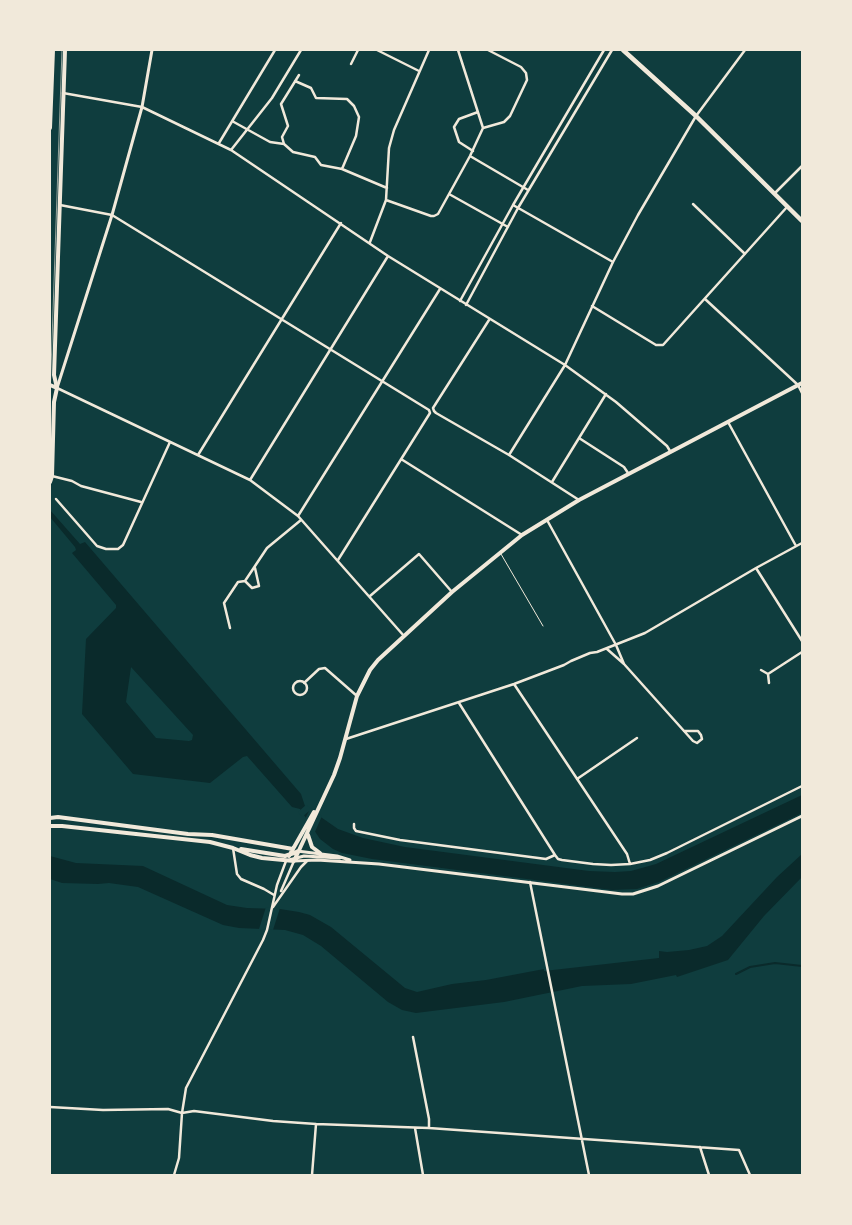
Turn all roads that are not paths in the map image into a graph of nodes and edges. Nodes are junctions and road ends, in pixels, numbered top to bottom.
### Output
1 (53, 50) edge
2 (65, 50) edge
3 (152, 50) edge
4 (275, 50) edge
5 (301, 50) edge
6 (358, 50) edge
7 (377, 50) edge
8 (429, 50) edge
9 (458, 50) edge
10 (488, 50) edge
11 (604, 50) edge
12 (612, 50) edge
13 (623, 50) edge
14 (745, 50) edge
15 (351, 64) dead end
16 (419, 71) junction
17 (299, 75) dead end
18 (295, 81) junction
19 (64, 92) junction
20 (142, 107) junction
21 (478, 112) junction
22 (50, 113) edge
23 (696, 116) junction
24 (232, 121) junction
25 (50, 128) edge
26 (484, 128) junction
27 (248, 130) junction
28 (218, 143) junction
29 (284, 144) junction
30 (231, 150) junction
31 (473, 151) junction
32 (470, 156) junction
33 (802, 166) edge
34 (342, 169) junction
35 (523, 187) junction
36 (386, 188) junction
37 (528, 190) junction
38 (449, 194) junction
39 (774, 194) junction
40 (386, 200) junction
41 (693, 204) dead end
42 (60, 205) junction
43 (513, 205) junction
44 (787, 207) junction
45 (518, 208) junction
46 (112, 215) junction
47 (802, 221) edge
48 (340, 223) junction
49 (502, 224) junction
50 (508, 226) junction
51 (370, 243) junction
52 (745, 254) junction
53 (388, 256) junction
54 (613, 262) junction
55 (440, 289) junction
56 (705, 299) junction
57 (460, 301) junction
58 (466, 305) junction
59 (592, 306) junction
60 (281, 319) junction
61 (489, 320) junction
62 (330, 349) junction
63 (564, 365) junction
64 (381, 381) junction
65 (800, 384) edge
66 (50, 385) edge
67 (57, 388) junction
68 (802, 393) edge
69 (606, 394) junction
70 (728, 422) junction
71 (579, 438) junction
72 (170, 442) junction
73 (670, 452) junction
74 (198, 455) junction
75 (509, 455) junction
76 (401, 459) junction
77 (628, 473) junction
78 (52, 476) junction
79 (250, 480) junction
80 (50, 482) edge
81 (552, 482) junction
82 (56, 499) dead end
83 (579, 500) junction
84 (142, 502) junction
85 (298, 516) junction
86 (546, 519) junction
87 (301, 520) junction
88 (522, 535) junction
89 (802, 544) edge
90 (796, 546) junction
91 (500, 551) junction
92 (338, 560) junction
93 (255, 568) junction
94 (756, 568) junction
95 (245, 581) junction
96 (452, 592) junction
97 (370, 596) junction
98 (543, 626) dead end
99 (230, 628) dead end
100 (404, 636) junction
101 (801, 636) edge
102 (802, 641) edge
103 (616, 645) junction
104 (607, 649) junction
105 (802, 652) edge
106 (624, 664) junction
107 (761, 670) dead end
108 (768, 674) junction
109 (304, 683) junction
110 (769, 683) dead end
111 (514, 684) junction
112 (357, 696) junction
113 (459, 703) junction
114 (684, 731) junction
115 (637, 738) dead end
116 (344, 739) junction
117 (577, 779) junction
118 (802, 786) edge
119 (319, 804) junction
120 (802, 816) edge
121 (50, 817) edge
122 (86, 821) junction
123 (354, 824) dead end
124 (115, 825) junction
125 (50, 826) edge
126 (85, 828) junction
127 (114, 832) junction
128 (308, 832) junction
129 (210, 835) junction
130 (210, 842) junction
131 (233, 848) junction
132 (293, 849) junction
133 (299, 851) junction
134 (320, 853) junction
135 (555, 855) junction
136 (289, 856) junction
137 (343, 858) junction
138 (295, 859) junction
139 (286, 861) junction
140 (308, 861) junction
141 (356, 862) junction
142 (630, 864) junction
143 (530, 882) junction
144 (274, 895) junction
145 (279, 898) junction
146 (272, 908) junction
147 (413, 1037) dead end
148 (50, 1107) edge
149 (182, 1113) junction
150 (316, 1124) junction
151 (415, 1128) junction
152 (429, 1128) junction
153 (581, 1139) junction
154 (700, 1147) junction
155 (174, 1175) edge
156 (312, 1175) edge
157 (423, 1175) edge
158 (589, 1175) edge
159 (709, 1175) edge
160 (750, 1175) edge

1 - 22 main road
2 - 19 main road
3 - 20 street
4 - 24 street
5 - 27 street
6 - 15 street
7 - 16 street
8 - 16 street
9 - 21 street
10 - 26 street
11 - 35 street
12 - 37 street
13 - 23 main road
14 - 23 street
16 - 36 street
17 - 18 street
18 - 29 street
18 - 34 street
19 - 20 street
19 - 42 main road
20 - 28 street
20 - 46 street
21 - 26 street
21 - 31 street
22 - 25 main road
23 - 39 main road
23 - 54 street
24 - 27 street
24 - 28 street
26 - 31 street
27 - 29 street
27 - 30 street
28 - 30 street
29 - 34 street
30 - 48 street
31 - 32 street
32 - 35 street
32 - 38 street
33 - 39 street
34 - 36 street
35 - 37 street
35 - 43 street
36 - 40 street
37 - 45 street
38 - 40 street
38 - 49 street
39 - 44 main road
40 - 51 street
41 - 52 street
42 - 46 street
42 - 67 main road
43 - 45 street
43 - 49 street
44 - 47 main road
44 - 52 street
45 - 50 street
45 - 54 street
46 - 60 street
46 - 67 street
48 - 51 street
48 - 60 street
49 - 50 street
49 - 57 street
50 - 58 street
51 - 53 street
52 - 56 street
53 - 55 street
53 - 62 street
54 - 59 street
55 - 57 street
55 - 64 street
56 - 59 street
56 - 65 street
57 - 58 street
58 - 61 street
59 - 63 street
60 - 62 street
60 - 74 street
61 - 63 street
61 - 75 street
62 - 64 street
62 - 79 street
63 - 69 street
63 - 75 street
64 - 76 street
64 - 85 street
65 - 68 street
65 - 70 main road
66 - 67 main road
67 - 72 street
67 - 78 main road
69 - 71 street
69 - 73 street
70 - 73 main road
70 - 90 street
71 - 77 street
71 - 81 street
72 - 74 street
72 - 84 street
73 - 77 main road
74 - 79 street
75 - 81 street
76 - 88 street
76 - 92 street
77 - 83 main road
78 - 80 main road
78 - 84 street
79 - 85 street
81 - 83 street
82 - 84 street
83 - 86 main road
85 - 87 street
86 - 88 main road
86 - 103 street
87 - 92 street
87 - 93 street
88 - 91 main road
89 - 90 street
90 - 94 street
91 - 96 main road
91 - 98 lane
92 - 97 street
93 - 95 street
93 - 95 street
94 - 101 street
94 - 103 street
95 - 99 street
96 - 97 street
96 - 100 main road
97 - 100 street
100 - 112 main road
101 - 102 street
103 - 104 street
103 - 106 street
104 - 106 street
104 - 111 street
105 - 108 street
106 - 114 street
107 - 108 street
108 - 110 street
109 - 109 street
109 - 112 street
111 - 113 street
111 - 117 street
112 - 116 main road
113 - 116 street
113 - 135 street
114 - 114 street
115 - 117 street
116 - 119 main road
117 - 142 street
118 - 142 street
119 - 128 main road
119 - 132 main road
120 - 143 street
121 - 122 main road
122 - 124 main road
122 - 126 main road
123 - 135 street
124 - 127 main road
124 - 129 main road
125 - 126 main road
126 - 127 main road
127 - 130 main road
128 - 133 main road
128 - 134 main road
129 - 130 main road
129 - 132 main road
130 - 131 main road
131 - 136 main road
131 - 139 main road
131 - 144 street
132 - 133 street
132 - 136 main road
133 - 134 street
133 - 136 main road
133 - 138 main road
134 - 137 street
135 - 142 street
136 - 139 main road
137 - 138 street
137 - 141 street
138 - 139 main road
138 - 140 street
138 - 145 street
139 - 144 street
140 - 141 street
140 - 145 street
141 - 143 street
143 - 153 street
144 - 146 street
145 - 146 street
146 - 149 street
147 - 152 street
148 - 149 street
149 - 150 street
149 - 155 street
150 - 151 street
150 - 156 street
151 - 152 street
151 - 157 street
152 - 153 street
153 - 154 street
153 - 158 street
154 - 159 street
154 - 160 street

